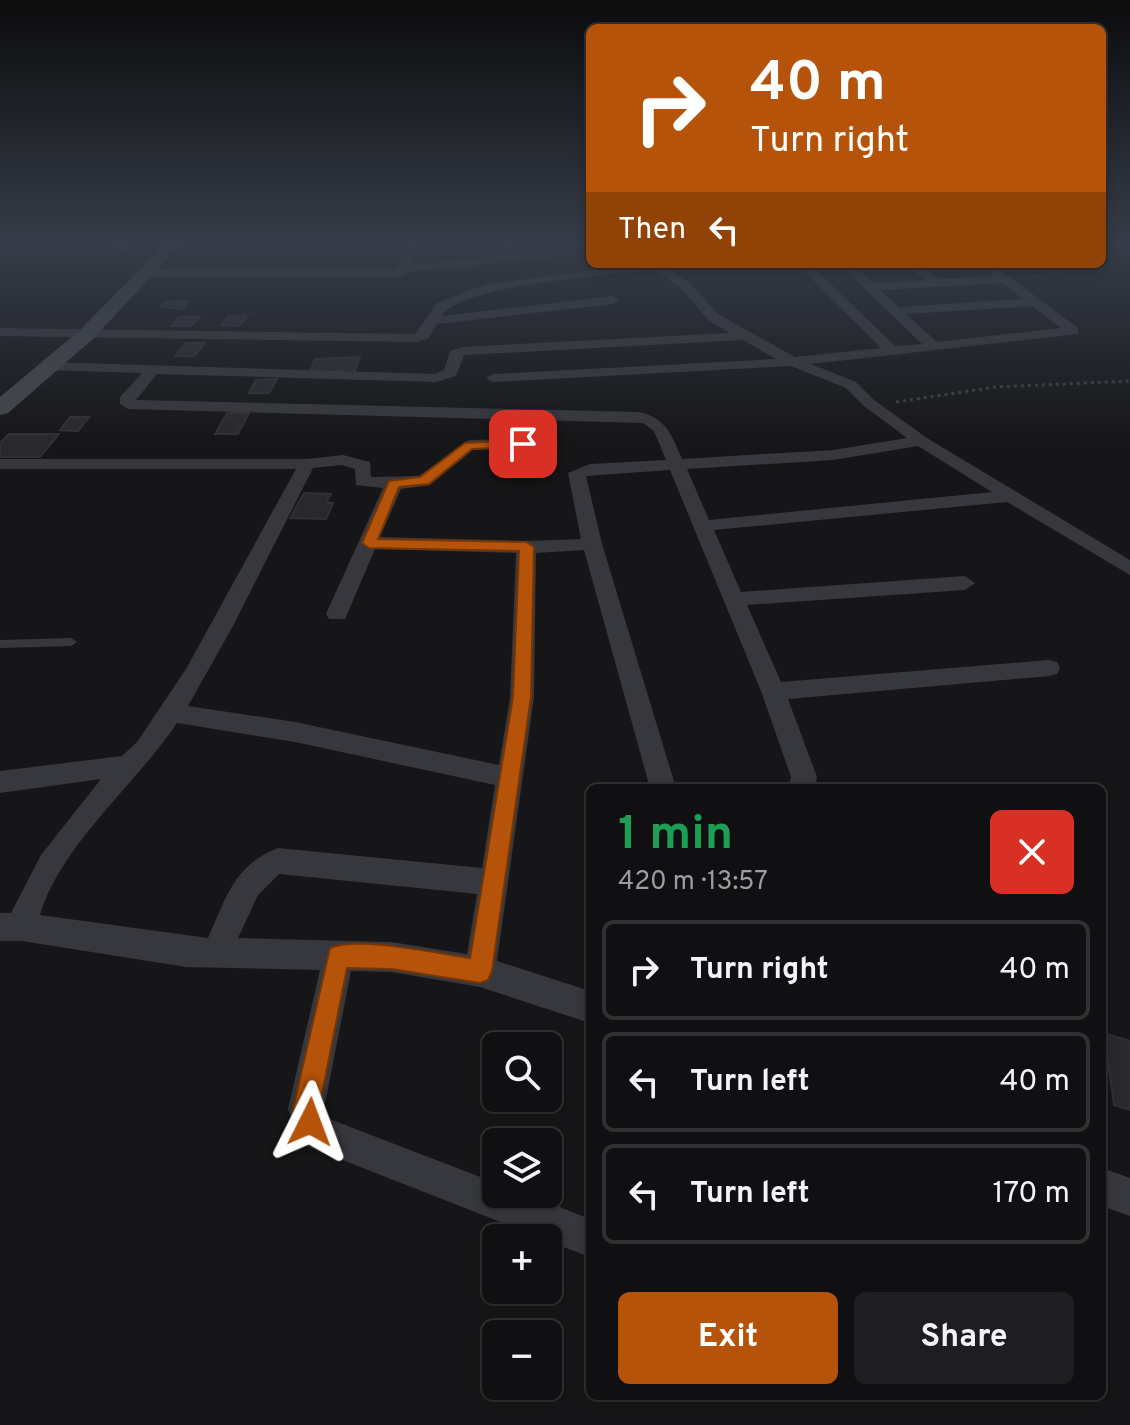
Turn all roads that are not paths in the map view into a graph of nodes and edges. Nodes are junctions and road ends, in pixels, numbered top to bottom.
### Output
1 (110, 310) edge
2 (438, 310) edge
3 (522, 310) edge
4 (623, 310) edge
5 (707, 310) edge
6 (851, 310) edge
7 (903, 310) edge
8 (1047, 310) edge
9 (895, 311) joint
10 (625, 313) dead end
11 (432, 321) junction
12 (0, 332) edge
13 (87, 334) junction
14 (747, 336) junction
15 (932, 345) junction
16 (490, 350) junction
17 (892, 351) junction
18 (793, 362) junction
19 (46, 366) junction
20 (153, 370) junction
21 (486, 395) junction
22 (0, 408) edge
23 (921, 441) junction
24 (550, 443) dead end
25 (469, 445) junction
26 (0, 464) edge
27 (307, 464) junction
28 (674, 465) junction
29 (394, 484) junction
30 (1011, 496) junction
31 (702, 526) junction
32 (369, 543) junction
33 (592, 544) junction
34 (526, 547) junction
35 (1130, 569) edge
36 (965, 583) dead end
37 (733, 599) junction
38 (337, 614) dead end
39 (71, 642) dead end
40 (0, 644) edge
41 (1049, 668) dead end
42 (773, 691) junction
43 (171, 713) junction
44 (129, 765) junction
45 (510, 778) junction
46 (0, 782) edge
47 (662, 784) edge
48 (803, 784) edge
49 (495, 882) junction
50 (11, 927) edge
51 (217, 953) junction
52 (338, 957) junction
53 (480, 971) junction
54 (586, 1006) edge
55 (1106, 1188) edge
56 (1130, 1197) edge
57 (586, 1236) edge

1 - 13 street
2 - 11 street
3 - 11 street
4 - 10 street
5 - 14 street
6 - 17 street
7 - 9 street
8 - 15 street
9 - 15 street
11 - 13 street
12 - 13 street
13 - 19 street
14 - 16 street
14 - 18 street
15 - 17 street
16 - 20 street
16 - 21 street
17 - 18 street
18 - 21 street
18 - 23 street
19 - 20 street
19 - 22 street
20 - 21 street
21 - 25 street
21 - 28 street
23 - 28 street
23 - 30 street
24 - 25 street
25 - 29 street
26 - 27 street
27 - 29 street
27 - 43 street
28 - 31 street
28 - 33 street
29 - 32 street
30 - 31 street
30 - 35 street
31 - 37 street
32 - 34 street
32 - 38 street
33 - 34 street
33 - 47 street
34 - 45 street
36 - 37 street
37 - 42 street
39 - 40 lane
41 - 42 street
42 - 48 street
43 - 44 street
43 - 45 street
44 - 46 street
44 - 50 street
45 - 49 street
49 - 51 street
49 - 53 street
50 - 51 street
51 - 52 street
52 - 53 street
52 - 57 street
53 - 54 street
55 - 56 street

